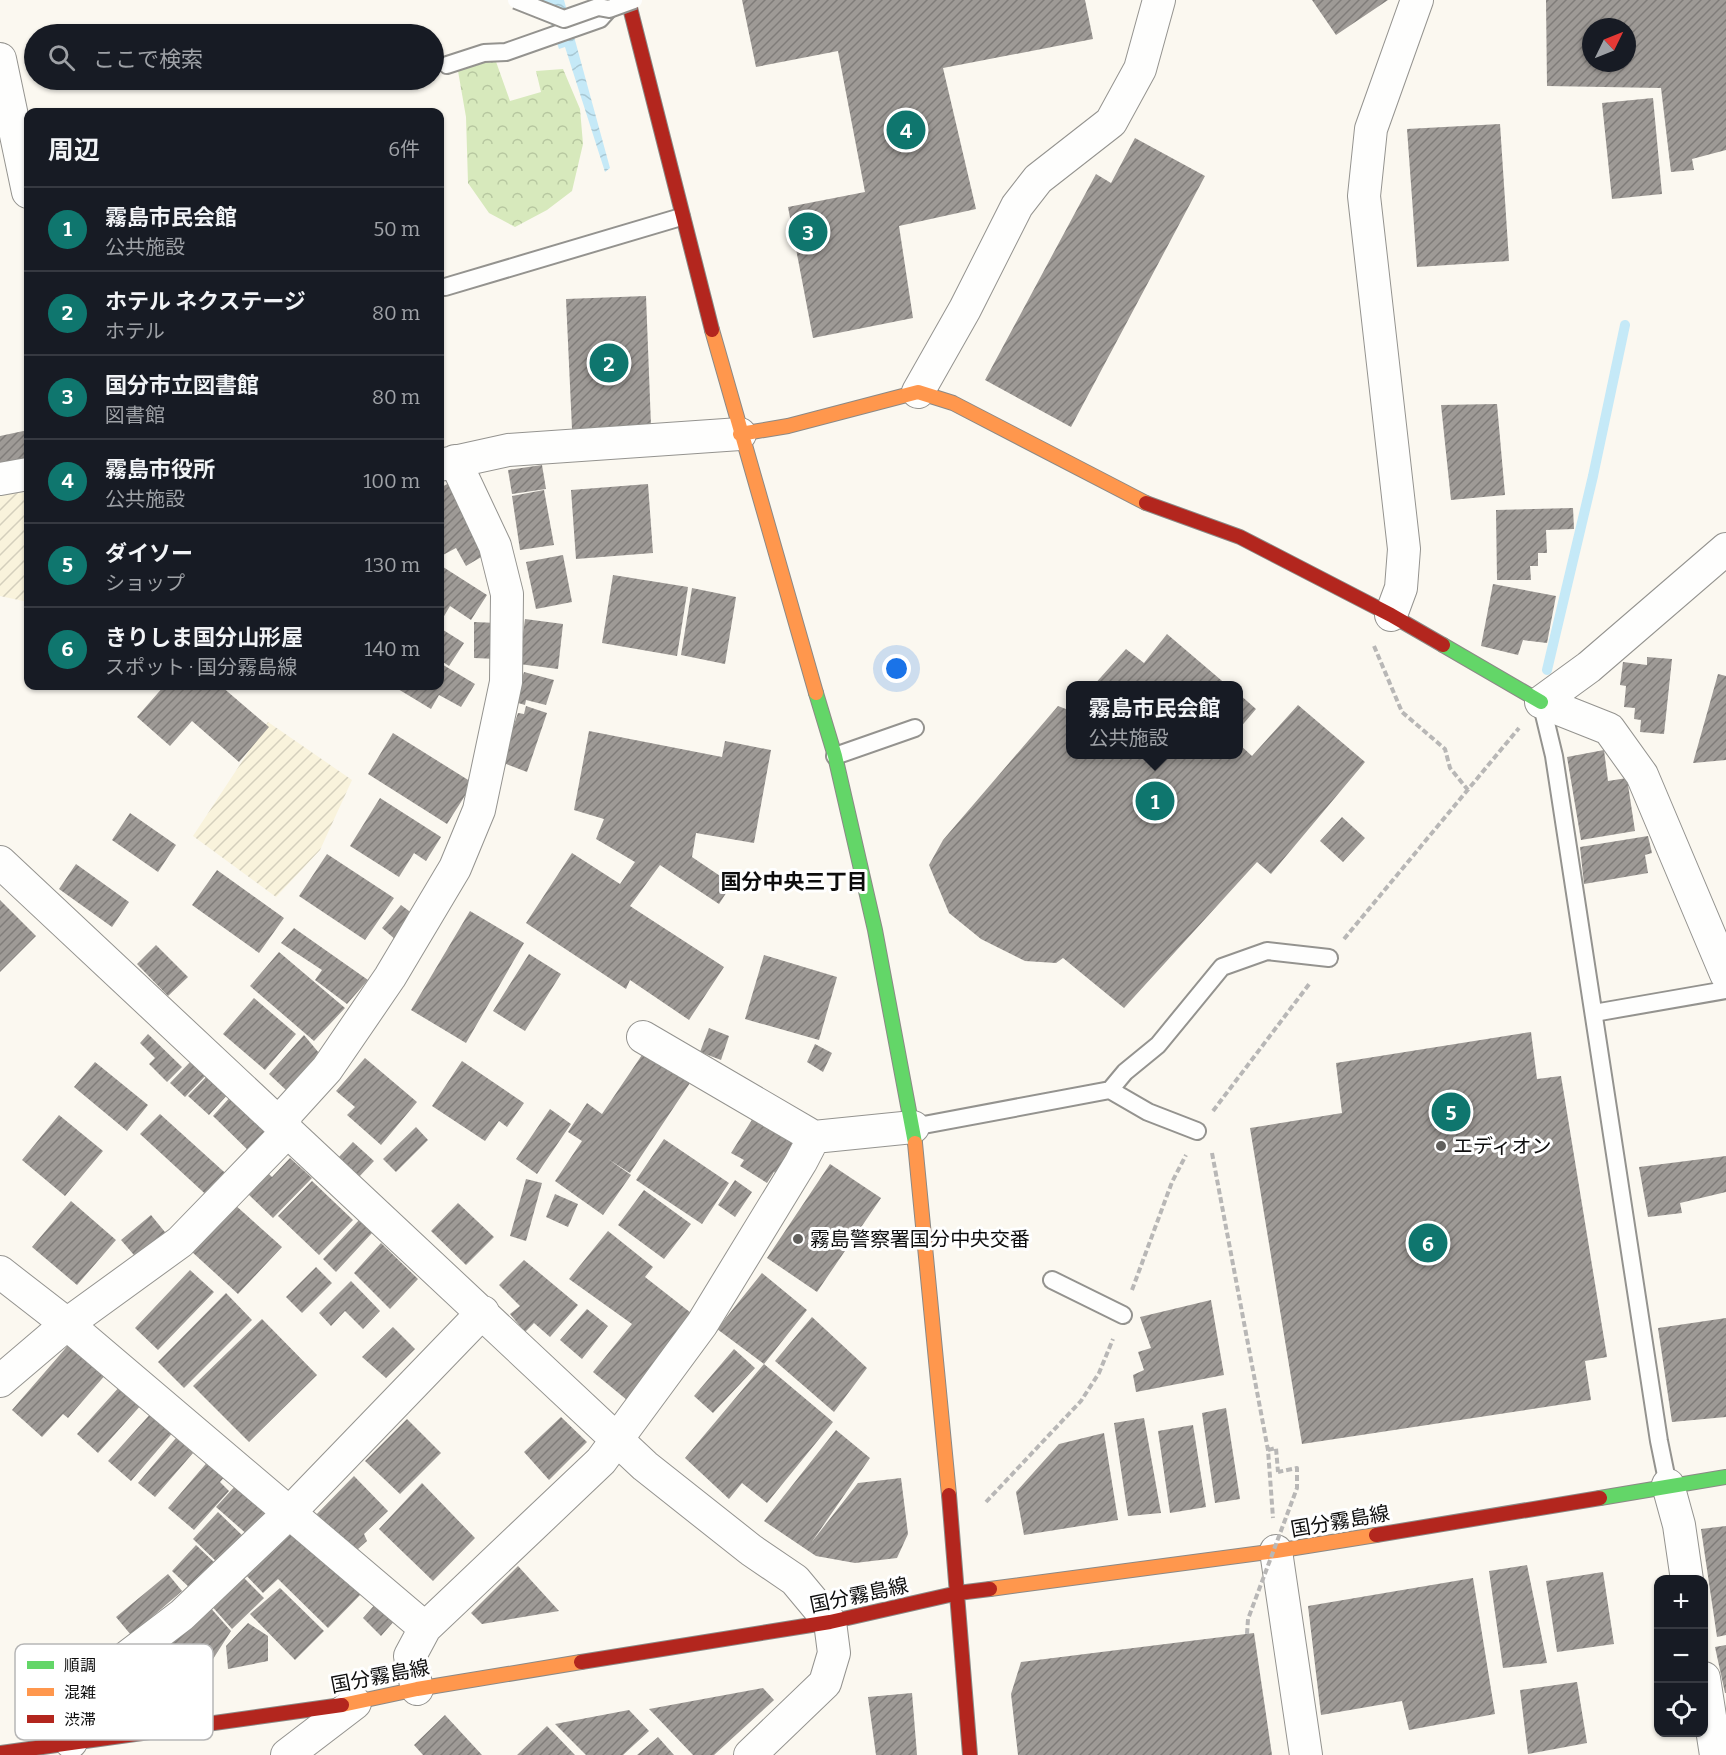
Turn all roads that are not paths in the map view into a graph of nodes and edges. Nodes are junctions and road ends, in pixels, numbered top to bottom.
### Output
1 (516, 0) edge
2 (628, 0) edge
3 (634, 0) edge
4 (1159, 0) edge
5 (1417, 0) edge
6 (609, 9) junction
7 (0, 59) edge
8 (447, 65) dead end
9 (24, 173) edge
10 (681, 217) junction
11 (445, 287) dead end
12 (918, 392) junction
13 (740, 434) junction
14 (447, 463) edge
15 (24, 475) edge
16 (0, 479) edge
17 (1726, 549) edge
18 (1391, 615) junction
19 (1541, 702) junction
20 (915, 728) dead end
21 (835, 756) junction
22 (0, 862) edge
23 (1329, 958) road end
24 (1726, 974) edge
25 (1726, 990) edge
26 (1594, 1013) junction
27 (643, 1037) dead end
28 (1110, 1090) junction
29 (913, 1127) junction
30 (285, 1128) junction
31 (1197, 1131) road end
32 (814, 1137) junction
33 (0, 1272) edge
34 (1052, 1280) dead end
35 (483, 1312) junction
36 (1123, 1315) road end
37 (67, 1324) junction
38 (0, 1381) edge
39 (618, 1438) junction
40 (1726, 1477) edge
41 (1668, 1485) junction
42 (290, 1512) junction
43 (1276, 1551) junction
44 (1687, 1575) edge
45 (958, 1593) junction
46 (830, 1622) junction
47 (425, 1628) junction
48 (144, 1644) edge
49 (1705, 1683) edge
50 (417, 1689) junction
51 (355, 1702) junction
52 (213, 1722) edge
53 (85, 1740) edge
54 (71, 1742) joint
55 (0, 1753) edge
56 (287, 1755) edge
57 (750, 1755) edge
58 (970, 1755) edge
59 (1306, 1755) edge
60 (1716, 1755) edge

1 - 6 lane, bridge
2 - 10 street
3 - 6 lane, bridge
4 - 12 street
5 - 18 street
6 - 8 lane
7 - 9 street
10 - 11 lane
10 - 13 street
12 - 13 street
12 - 18 street
13 - 14 street
13 - 21 street
14 - 30 street
15 - 16 street
17 - 19 street
18 - 19 street
19 - 24 street
19 - 26 lane
20 - 21 lane
21 - 29 street
22 - 30 street
23 - 28 lane
25 - 26 lane
26 - 41 lane
27 - 32 street
28 - 29 lane
28 - 31 lane
29 - 32 street
29 - 45 street
30 - 35 street
30 - 37 street
32 - 39 street
33 - 37 street
34 - 36 lane
35 - 39 street
35 - 42 street
37 - 38 street
37 - 42 street
39 - 46 street
39 - 47 street
40 - 41 street, 国分霧島線
41 - 43 street, 国分霧島線
41 - 44 street
42 - 47 street
42 - 48 street
43 - 45 street, 国分霧島線
43 - 59 street
45 - 46 street, 国分霧島線
45 - 58 street
46 - 50 street, 国分霧島線
46 - 57 street
47 - 50 street
49 - 60 street
50 - 51 street, 国分霧島線
51 - 52 street, 国分霧島線
51 - 56 street
53 - 54 street, 国分霧島線
54 - 55 street, 国分霧島線

